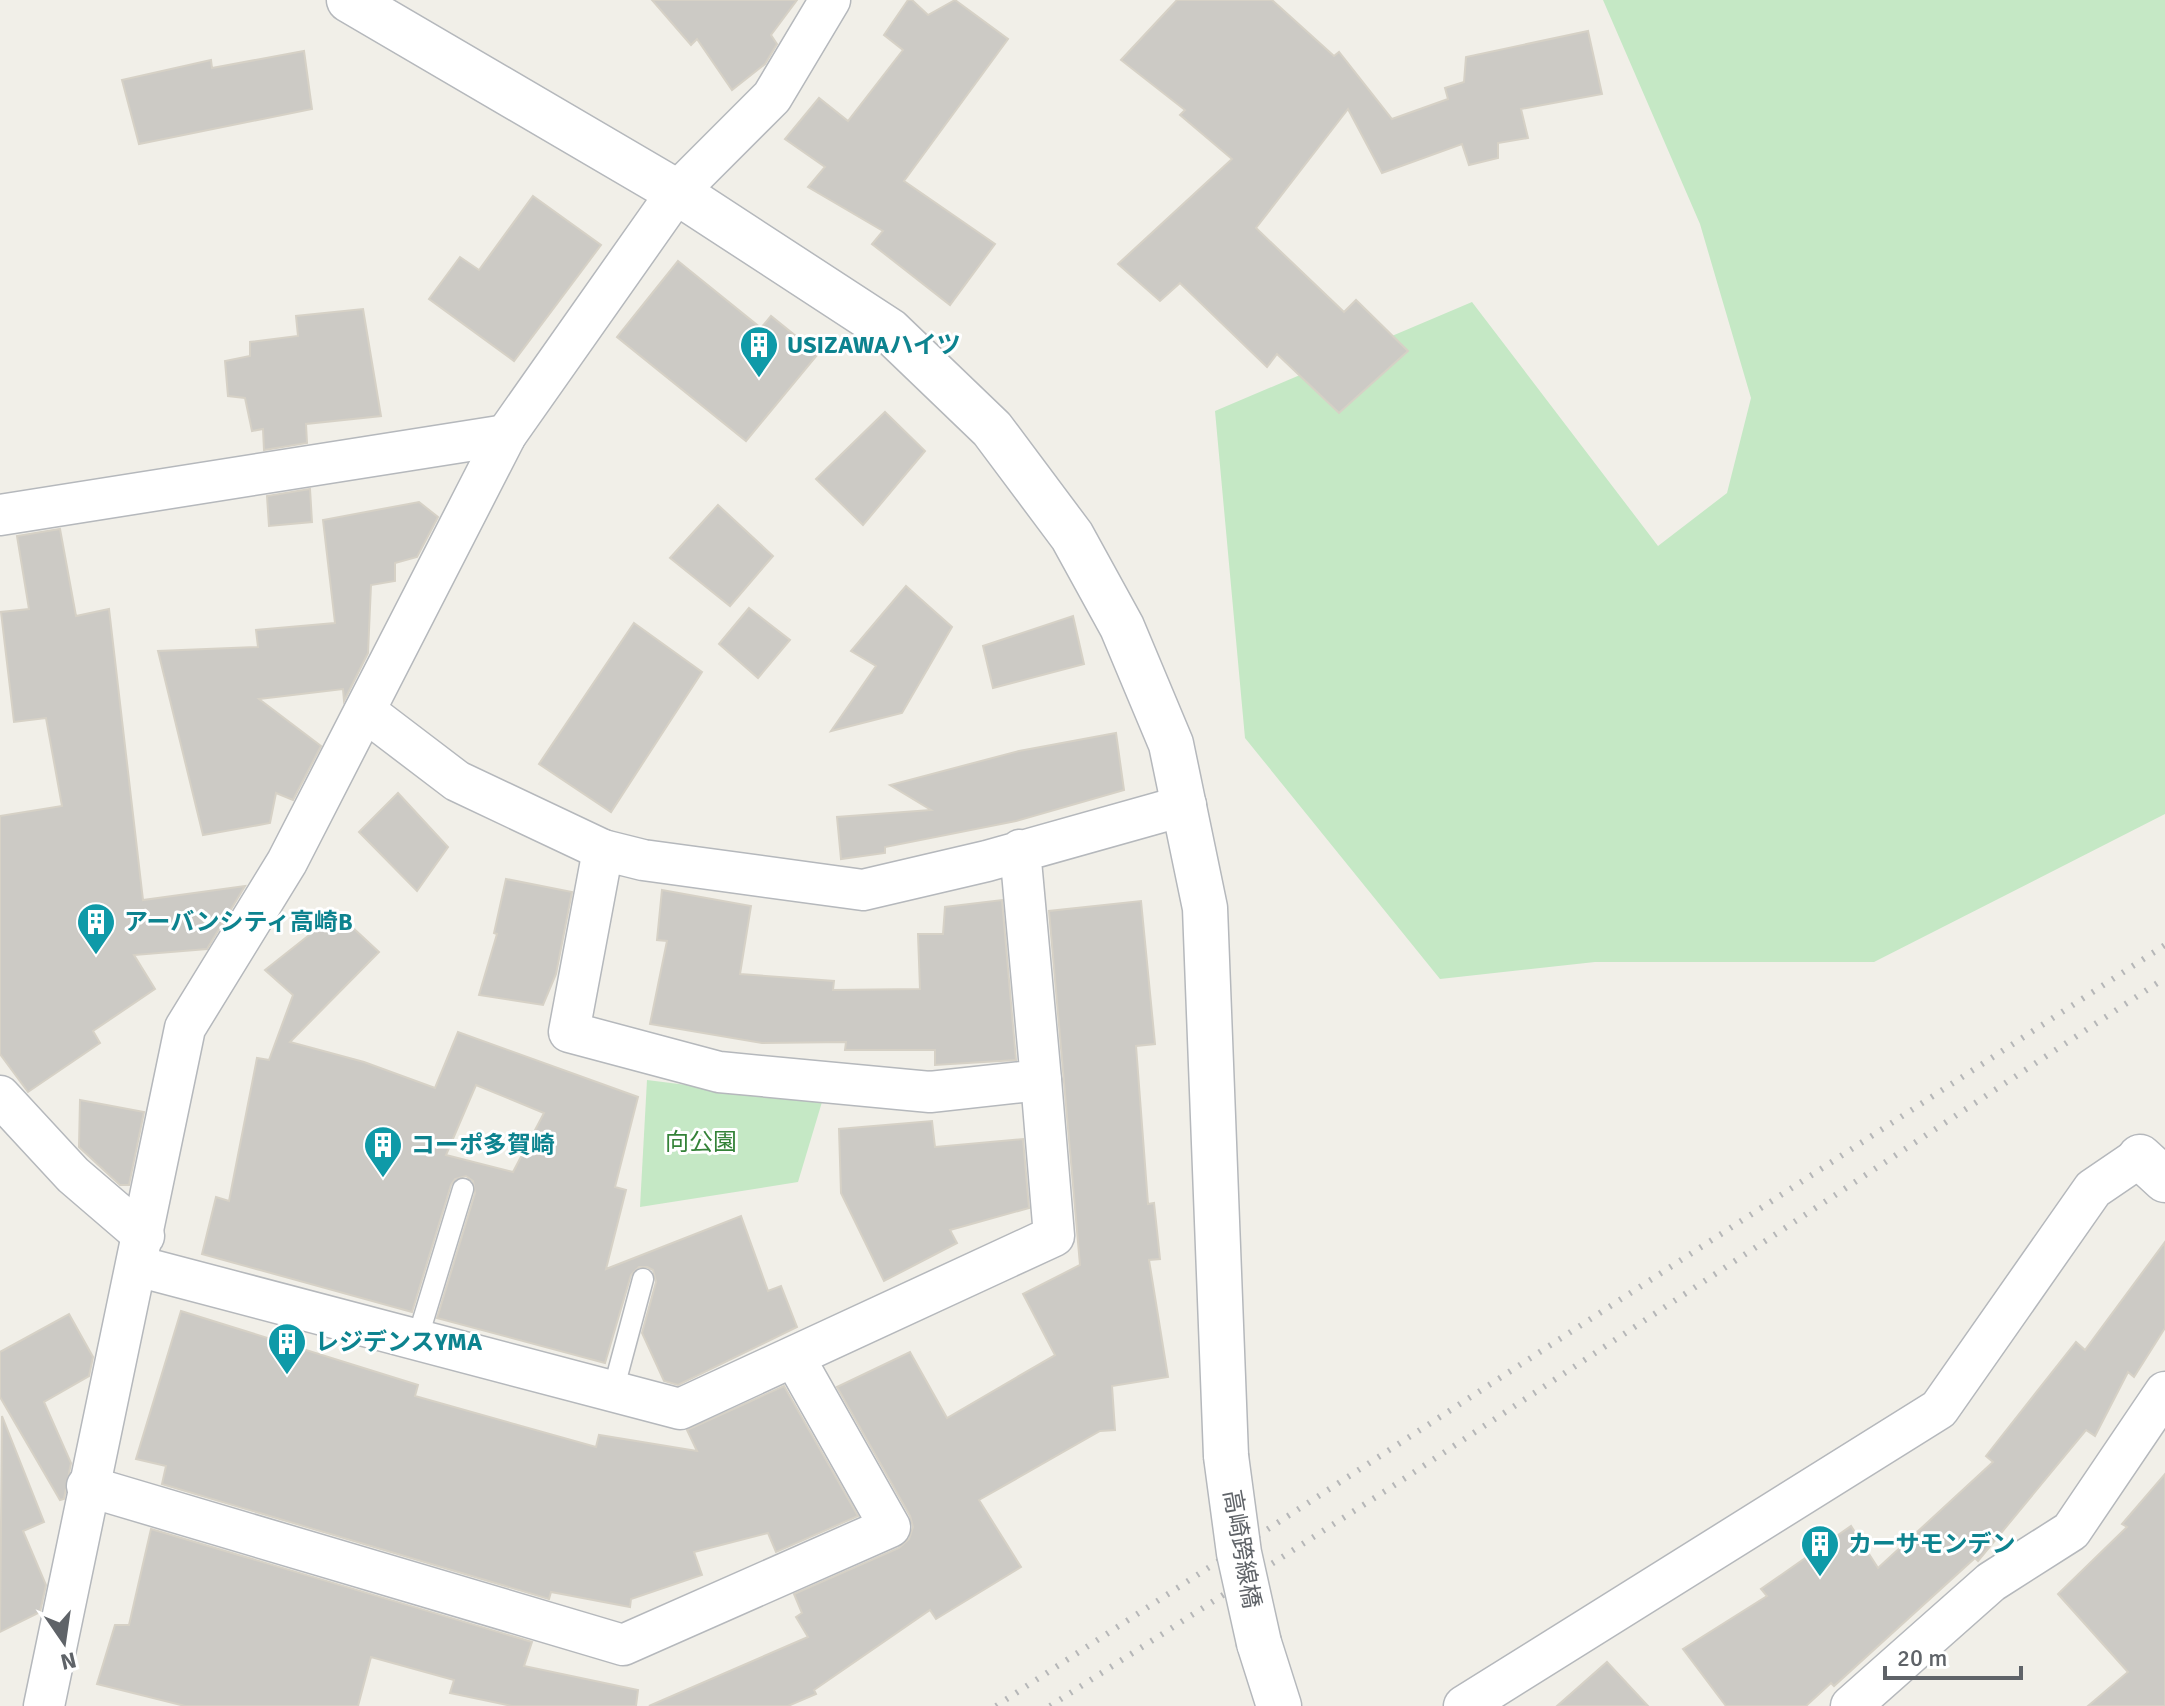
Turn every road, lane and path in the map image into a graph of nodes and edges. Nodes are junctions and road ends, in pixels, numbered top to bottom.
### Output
1 (349, 0) edge
2 (830, 0) edge
3 (677, 192) junction
4 (506, 435) junction
5 (0, 515) edge
6 (365, 711) junction
7 (1186, 805) junction
8 (603, 850) junction
9 (1020, 850) junction
10 (1041, 1080) junction
11 (0, 1096) edge
12 (2152, 1168) edge
13 (463, 1189) dead end
14 (140, 1251) junction
15 (643, 1279) dead end
16 (417, 1340) junction
17 (794, 1357) junction
18 (613, 1391) junction
19 (2165, 1392) edge
20 (87, 1486) junction
21 (44, 1706) edge
22 (1279, 1706) edge
23 (1464, 1706) edge
24 (1851, 1706) edge

1 - 3 street, 高崎跨線橋
2 - 3 street
3 - 4 street
3 - 7 street, 高崎跨線橋
4 - 5 street
4 - 6 street
6 - 8 street
6 - 14 street
7 - 9 street
7 - 22 street, 高崎跨線橋, bridge
8 - 9 street
8 - 10 street
9 - 10 street
10 - 17 street
11 - 14 street
12 - 23 street
13 - 16 lane
14 - 16 street
14 - 20 street
15 - 18 lane
16 - 18 street
17 - 18 street
17 - 20 street
19 - 24 street
20 - 21 street

